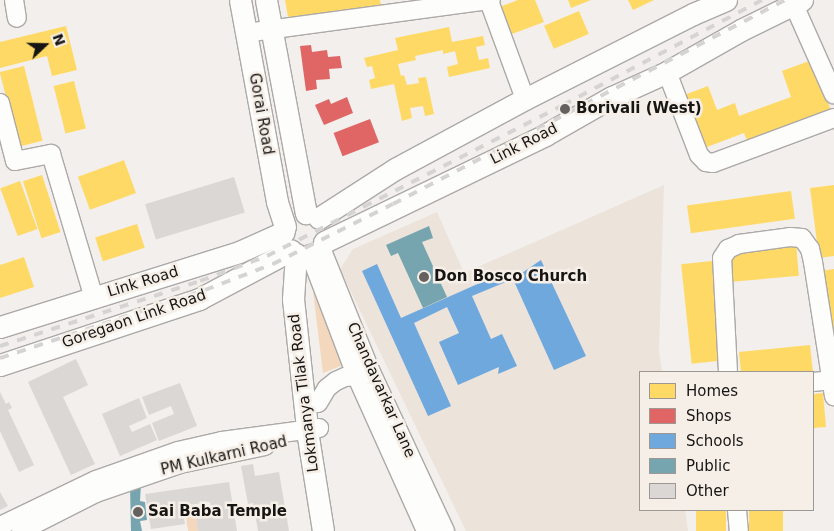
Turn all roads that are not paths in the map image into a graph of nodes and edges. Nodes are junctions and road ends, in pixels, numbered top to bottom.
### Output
1 (14, 0) edge
2 (240, 0) edge
3 (266, 0) edge
4 (490, 0) edge
5 (726, 0) edge
6 (798, 2) edge
7 (691, 7) edge
8 (17, 18) dead end
9 (272, 30) junction
10 (246, 34) junction
11 (667, 72) junction
12 (834, 95) edge
13 (525, 99) junction
14 (0, 103) edge
15 (834, 118) edge
16 (312, 215) junction
17 (302, 245) junction
18 (94, 298) junction
19 (0, 328) edge
20 (0, 364) edge
21 (728, 371) edge
22 (364, 375) junction
23 (814, 382) edge
24 (833, 388) edge
25 (318, 403) junction
26 (314, 432) junction
27 (738, 511) edge
28 (0, 526) edge
29 (21, 531) edge
30 (322, 531) edge
31 (333, 531) edge
32 (426, 531) edge
33 (445, 531) edge
34 (739, 531) edge

1 - 8 street
2 - 10 main road, Gorai Road
3 - 9 main road, Gorai Road
4 - 9 street
4 - 13 street
5 - 7 main road
6 - 11 main road, Link Road
6 - 12 street
7 - 13 main road
9 - 10 street
9 - 16 main road, Gorai Road
10 - 17 main road, Gorai Road
11 - 15 street
11 - 17 main road, Link Road
13 - 16 main road
14 - 18 street
16 - 17 main road, Gorai Road
16 - 17 main road
17 - 18 main road, Link Road
17 - 20 main road, Goregaon Link Road
17 - 22 street, Chandavarkar Lane
17 - 25 main road, Lokmanya Tilak Road
17 - 26 main road, Lokmanya Tilak Road
18 - 19 main road, Link Road
21 - 24 street
22 - 25 street
22 - 32 street, Chandavarkar Lane
22 - 33 street, Chandavarkar Lane
23 - 24 street
25 - 26 main road, Lokmanya Tilak Road
26 - 28 street, PM Kulkarni Road
26 - 29 street, PM Kulkarni Road
26 - 30 main road, Lokmanya Tilak Road
26 - 31 main road, Lokmanya Tilak Road
27 - 34 street

